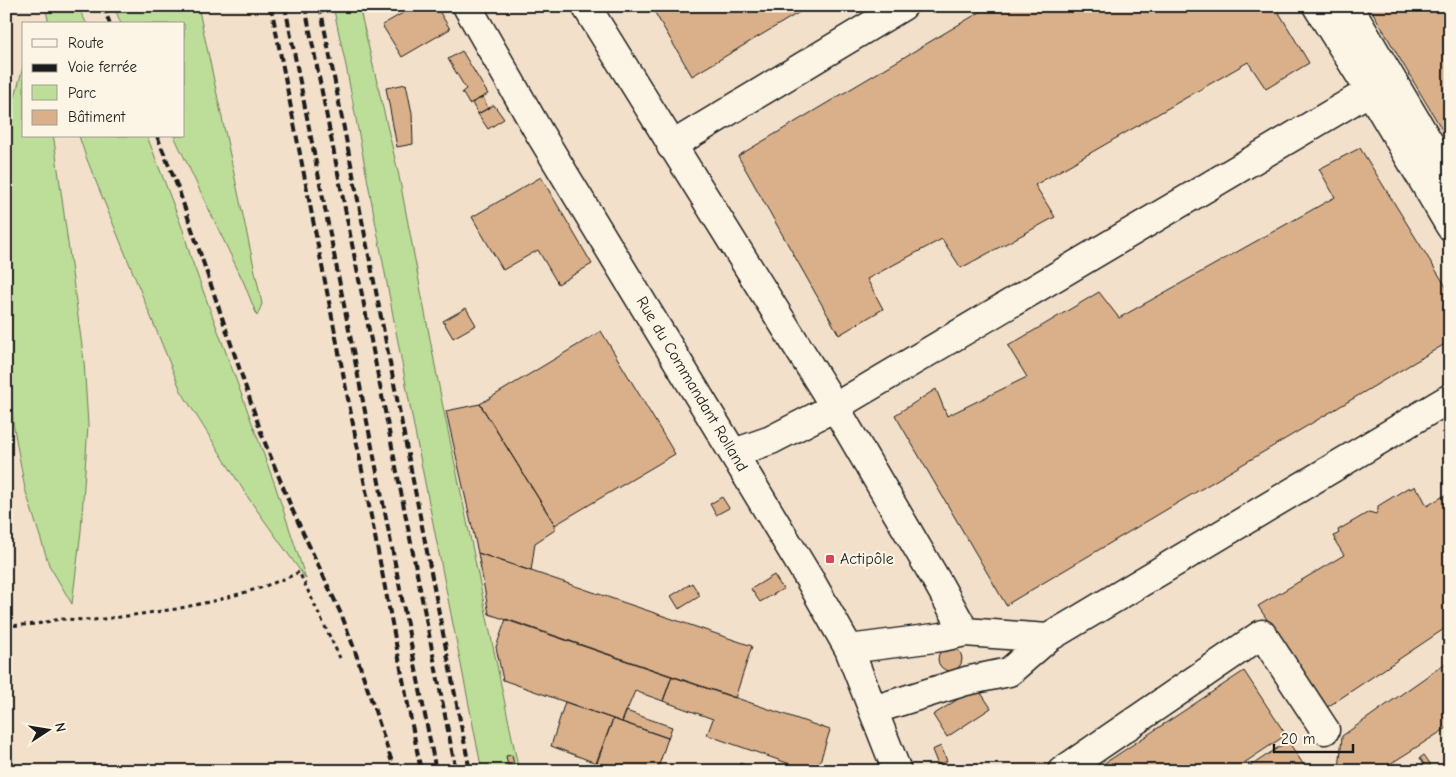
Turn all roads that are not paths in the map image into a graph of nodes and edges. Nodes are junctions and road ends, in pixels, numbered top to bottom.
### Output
1 (467, 6) edge
2 (586, 6) edge
3 (903, 6) edge
4 (1318, 6) edge
5 (1348, 6) edge
6 (1370, 91) junction
7 (672, 146) junction
8 (1450, 178) edge
9 (1450, 226) edge
10 (1450, 398) edge
11 (835, 407) junction
12 (734, 453) junction
13 (965, 632) junction
14 (1048, 638) junction
15 (849, 649) junction
16 (873, 710) junction
17 (1325, 730) dead end
18 (897, 771) edge
19 (1062, 771) edge

1 - 12 street, Rue du Commandant Rolland
2 - 7 street
3 - 7 street
4 - 6 street
5 - 8 street
6 - 9 street
6 - 11 street
7 - 11 street
10 - 14 street
11 - 12 street
11 - 13 street
12 - 15 street, Rue du Commandant Rolland
13 - 14 street
13 - 15 street
14 - 16 street
15 - 16 street, Rue du Commandant Rolland
16 - 18 street, Rue du Commandant Rolland
17 - 19 street

